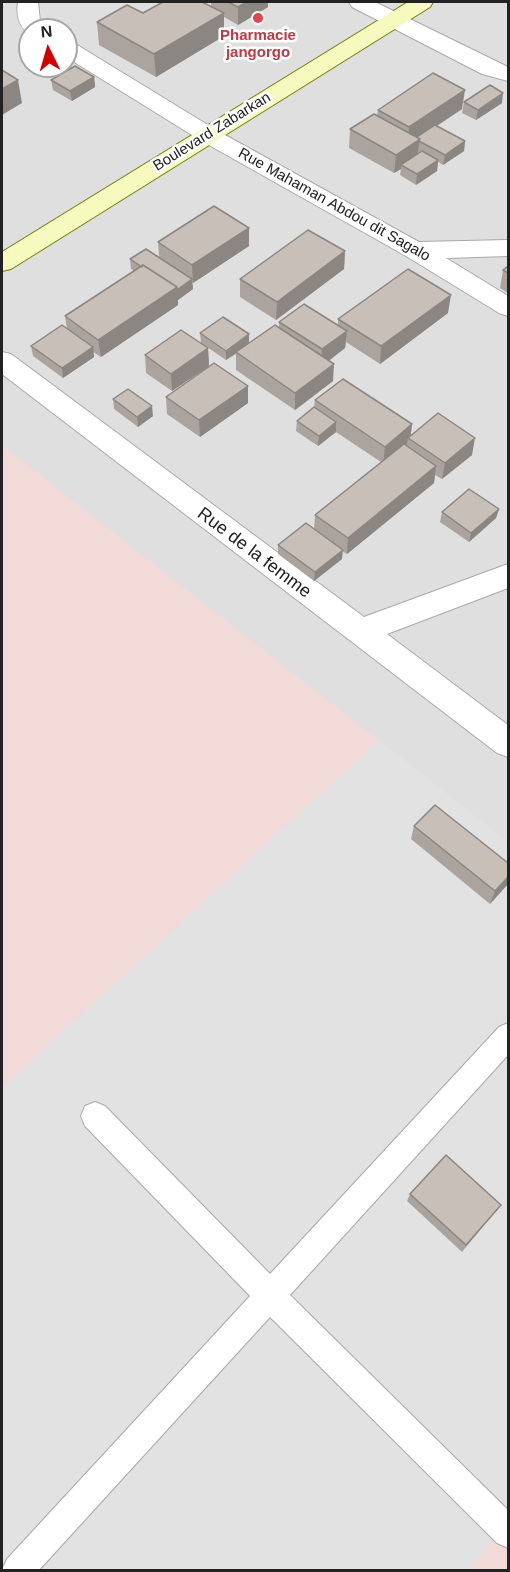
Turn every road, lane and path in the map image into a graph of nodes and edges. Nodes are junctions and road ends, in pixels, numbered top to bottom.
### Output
1 (28, 2) edge
2 (360, 2) edge
3 (422, 2) edge
4 (28, 18) edge
5 (394, 19) junction
6 (78, 55) edge
7 (508, 74) edge
8 (208, 135) junction
9 (508, 248) edge
10 (415, 250) junction
11 (2, 263) edge
12 (508, 307) edge
13 (2, 361) edge
14 (508, 576) edge
15 (359, 632) junction
16 (508, 743) edge
17 (508, 1036) edge
18 (95, 1116) dead end
19 (271, 1296) junction
20 (508, 1532) edge
21 (18, 1570) edge

1 - 4 street
2 - 5 street
3 - 5 street, Boulevard Zabarkan
5 - 7 street
5 - 8 street, Boulevard Zabarkan
6 - 8 street, Rue Mahaman Abdou dit Sagalo
8 - 10 street, Rue Mahaman Abdou dit Sagalo
8 - 11 street, Boulevard Zabarkan
9 - 10 street
10 - 12 street, Rue Mahaman Abdou dit Sagalo
13 - 15 street, Rue de la femme
14 - 15 street
15 - 16 street, Rue de la femme
17 - 19 lane
18 - 19 lane
19 - 20 lane
19 - 21 lane

